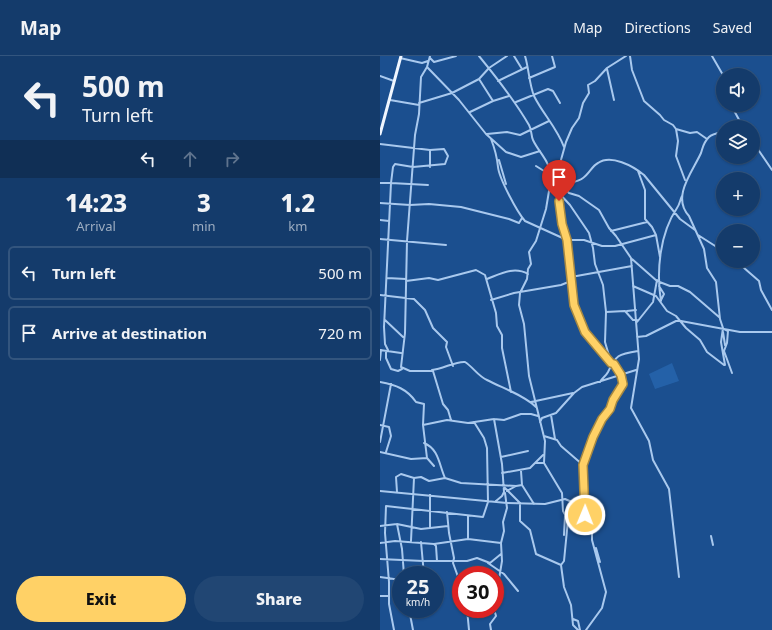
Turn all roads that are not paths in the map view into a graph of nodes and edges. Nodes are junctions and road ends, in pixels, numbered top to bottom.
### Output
1 (456, 56) edge
2 (479, 56) edge
3 (500, 56) edge
4 (506, 56) edge
5 (514, 56) edge
6 (530, 56) edge
7 (552, 56) edge
8 (626, 56) edge
9 (630, 56) edge
10 (712, 56) edge
11 (401, 57) edge
12 (430, 57) edge
13 (525, 57) edge
14 (502, 60) junction
15 (428, 61) junction
16 (427, 67) junction
17 (527, 67) junction
18 (489, 68) junction
19 (607, 68) junction
20 (719, 68) edge
21 (522, 69) junction
22 (380, 76) edge
23 (529, 78) junction
24 (479, 79) junction
25 (395, 81) junction
26 (498, 81) junction
27 (452, 93) junction
28 (534, 94) junction
29 (509, 96) junction
30 (390, 100) junction
31 (614, 100) dead end
32 (493, 101) junction
33 (515, 102) junction
34 (560, 103) dead end
35 (419, 104) junction
36 (470, 112) junction
37 (549, 121) junction
38 (676, 129) junction
39 (531, 130) junction
40 (716, 133) edge
41 (380, 134) edge
42 (486, 134) junction
43 (491, 139) junction
44 (707, 139) junction
45 (380, 144) edge
46 (414, 147) junction
47 (564, 147) junction
48 (430, 150) junction
49 (540, 151) junction
50 (760, 152) edge
51 (536, 166) dead end
52 (413, 167) junction
53 (430, 167) junction
54 (638, 170) junction
55 (772, 170) edge
56 (550, 178) junction
57 (686, 180) junction
58 (554, 181) junction
59 (380, 183) edge
60 (391, 183) junction
61 (412, 183) junction
62 (552, 184) junction
63 (559, 184) junction
64 (428, 185) dead end
65 (562, 186) junction
66 (558, 192) junction
67 (683, 195) junction
68 (380, 203) edge
69 (390, 204) junction
70 (410, 205) junction
71 (674, 211) junction
72 (522, 218) junction
73 (380, 220) edge
74 (389, 221) junction
75 (648, 222) junction
76 (539, 228) junction
77 (611, 231) junction
78 (656, 235) junction
79 (698, 235) junction
80 (380, 239) edge
81 (388, 239) junction
82 (567, 240) junction
83 (407, 241) junction
84 (592, 244) junction
85 (446, 245) dead end
86 (621, 245) junction
87 (716, 247) edge
88 (631, 258) junction
89 (661, 258) junction
90 (632, 266) junction
91 (744, 268) edge
92 (598, 271) junction
93 (528, 274) junction
94 (571, 277) junction
95 (387, 278) junction
96 (488, 279) junction
97 (406, 280) junction
98 (571, 281) junction
99 (658, 282) junction
100 (633, 286) junction
101 (659, 286) junction
102 (520, 293) junction
103 (380, 295) edge
104 (385, 296) junction
105 (654, 296) junction
106 (405, 298) junction
107 (491, 300) junction
108 (661, 300) junction
109 (636, 310) junction
110 (772, 310) edge
111 (625, 311) junction
112 (606, 312) junction
113 (676, 316) junction
114 (384, 319) junction
115 (720, 319) junction
116 (637, 321) junction
117 (681, 321) junction
118 (688, 321) junction
119 (723, 329) junction
120 (772, 332) edge
121 (404, 337) junction
122 (637, 337) junction
123 (381, 350) edge
124 (387, 351) junction
125 (638, 351) junction
126 (401, 353) junction
127 (380, 360) edge
128 (612, 363) junction
129 (453, 366) junction
130 (402, 369) junction
131 (432, 370) junction
132 (636, 370) junction
133 (732, 373) dead end
134 (621, 375) junction
135 (380, 382) edge
136 (600, 382) junction
137 (391, 384) junction
138 (511, 392) junction
139 (574, 393) junction
140 (536, 400) junction
141 (531, 402) junction
142 (537, 408) junction
143 (551, 415) junction
144 (539, 417) junction
145 (494, 419) junction
146 (451, 420) junction
147 (474, 422) junction
148 (540, 422) junction
149 (381, 425) edge
150 (423, 425) junction
151 (544, 436) junction
152 (555, 439) junction
153 (380, 442) edge
154 (424, 443) junction
155 (528, 451) dead end
156 (380, 452) edge
157 (386, 452) junction
158 (543, 455) junction
159 (501, 457) junction
160 (427, 458) junction
161 (544, 463) junction
162 (536, 464) junction
163 (583, 465) junction
164 (434, 466) dead end
165 (521, 471) junction
166 (502, 473) junction
167 (414, 478) junction
168 (445, 478) junction
169 (488, 484) junction
170 (522, 485) junction
171 (502, 486) junction
172 (516, 486) junction
173 (380, 491) edge
174 (507, 491) junction
175 (396, 492) junction
176 (414, 493) junction
177 (430, 495) junction
178 (503, 495) junction
179 (585, 497) junction
180 (561, 500) junction
181 (488, 502) junction
182 (495, 502) junction
183 (507, 503) junction
184 (520, 503) junction
185 (534, 504) junction
186 (413, 509) junction
187 (430, 512) junction
188 (447, 512) junction
189 (468, 516) junction
190 (397, 524) junction
191 (385, 525) junction
192 (380, 526) edge
193 (448, 526) junction
194 (412, 528) junction
195 (430, 528) junction
196 (711, 536) dead end
197 (468, 539) junction
198 (411, 541) junction
199 (451, 541) junction
200 (380, 542) edge
201 (385, 542) junction
202 (401, 542) junction
203 (421, 542) junction
204 (501, 543) junction
205 (434, 544) junction
206 (713, 545) dead end
207 (501, 554) junction
208 (380, 559) edge
209 (387, 559) junction
210 (453, 560) junction
211 (404, 561) junction
212 (423, 561) junction
213 (437, 561) junction
214 (487, 563) junction
215 (561, 565) junction
216 (404, 566) edge
217 (423, 566) edge
218 (454, 566) edge
219 (492, 566) edge
220 (501, 566) edge
221 (504, 575) edge
222 (380, 577) edge
223 (679, 577) dead end
224 (388, 578) junction
225 (392, 579) edge
226 (518, 591) dead end
227 (380, 596) edge
228 (389, 596) junction
229 (411, 618) edge
230 (468, 618) edge
231 (494, 618) edge
232 (573, 619) junction
233 (394, 630) edge
234 (413, 630) edge
235 (470, 630) edge
236 (491, 630) edge
237 (579, 630) edge
238 (586, 630) edge

1 - 12 street
2 - 18 street
3 - 14 street
4 - 14 street
5 - 21 street
6 - 13 street
7 - 23 street
8 - 19 street
9 - 38 street
10 - 20 street
11 - 15 street
11 - 25 main road
12 - 15 street
13 - 17 street
14 - 18 street
15 - 16 street
16 - 27 street
16 - 35 street
17 - 21 street
17 - 23 street
18 - 24 street
18 - 26 street
19 - 31 street
19 - 47 street
21 - 26 street
22 - 25 street
23 - 28 street
24 - 27 street
24 - 32 street
25 - 30 main road
26 - 29 street
27 - 35 street
27 - 36 street
28 - 33 street
28 - 34 street
28 - 37 street
29 - 32 street
29 - 33 street
30 - 35 street
30 - 41 main road
32 - 36 street
33 - 39 street
35 - 46 street
36 - 42 street
37 - 39 street
37 - 47 street
38 - 44 street
38 - 57 street
39 - 42 street
39 - 49 street
40 - 44 street
42 - 43 street
43 - 49 street
43 - 72 street
44 - 57 street
45 - 46 street
46 - 48 street
46 - 52 street
47 - 58 street
48 - 53 street
48 - 53 street
49 - 56 street
50 - 55 street
51 - 56 street
52 - 53 street
52 - 60 street
52 - 61 street
54 - 65 street
54 - 71 street
54 - 75 street
56 - 62 street
57 - 67 street
58 - 62 street
58 - 63 street
59 - 60 street
60 - 61 street
60 - 69 street
61 - 64 street
61 - 70 street
62 - 76 street
63 - 65 street
63 - 66 street
65 - 77 street
66 - 82 street
66 - 84 street
67 - 71 street
67 - 79 street
68 - 69 street
69 - 70 street
69 - 74 street
70 - 72 street
70 - 83 street
71 - 79 street
71 - 89 street
72 - 76 street
73 - 74 street
74 - 81 street
75 - 77 street
75 - 78 street
76 - 82 street
76 - 93 street
77 - 86 street
78 - 86 street
78 - 89 street
79 - 87 street
79 - 115 street
80 - 81 street
81 - 83 street
81 - 95 street
82 - 84 street
82 - 94 street
83 - 85 street
83 - 97 street
84 - 86 street
84 - 92 street
86 - 88 street
88 - 90 street
88 - 99 street
89 - 99 street
90 - 92 street
90 - 100 street
91 - 110 street
92 - 94 street
92 - 112 street
93 - 96 street
93 - 102 street
94 - 98 street
95 - 97 street
95 - 104 street
96 - 97 street
96 - 107 street
97 - 106 street
98 - 102 street
98 - 128 street
99 - 101 street
99 - 105 street
99 - 115 street
100 - 105 street
100 - 109 street
101 - 108 street
101 - 108 street
102 - 107 street
102 - 140 street
103 - 104 street
104 - 106 street
104 - 114 street
105 - 108 street
105 - 116 street
106 - 121 street
106 - 129 street
107 - 138 street
108 - 113 street
109 - 111 street
109 - 116 street
111 - 112 street
111 - 116 street
112 - 128 street
113 - 117 street
113 - 118 street
114 - 121 street
114 - 124 street
115 - 119 street
116 - 122 street
117 - 118 street
117 - 119 street
117 - 122 street
118 - 119 street
119 - 120 street
119 - 133 street
121 - 126 street
122 - 125 street
123 - 124 street
123 - 127 street
124 - 126 street
124 - 130 street
125 - 128 street
125 - 132 street
126 - 130 street
128 - 134 street
128 - 136 street
129 - 131 street
129 - 138 street
130 - 131 street
131 - 146 street
132 - 134 street
132 - 223 street
134 - 136 street
134 - 163 street
135 - 137 street
136 - 139 street
137 - 149 street
137 - 150 street
138 - 141 street
139 - 140 street
139 - 143 street
140 - 141 street
140 - 142 street
141 - 142 street
142 - 144 street
143 - 148 street
143 - 152 street
144 - 145 street
144 - 148 street
145 - 147 street
145 - 159 street
146 - 147 street
146 - 150 street
147 - 169 street
148 - 151 street
149 - 153 street
149 - 157 street
150 - 154 street
151 - 152 street
151 - 158 street
152 - 163 street
154 - 160 street
154 - 168 street
155 - 159 street
156 - 157 street
157 - 160 street
158 - 161 street
158 - 162 street
159 - 166 street
160 - 164 street
161 - 162 street
161 - 180 street
162 - 165 street
163 - 179 street
165 - 166 street
165 - 170 street
166 - 171 street
167 - 168 street
167 - 175 street
167 - 176 street
168 - 169 street
169 - 171 street
169 - 181 street
170 - 172 street
170 - 185 street
171 - 172 street
171 - 174 street
171 - 178 street
172 - 174 street
173 - 175 street
174 - 178 street
174 - 184 street
175 - 176 street
176 - 177 street
176 - 186 street
177 - 181 street
177 - 187 street
178 - 182 street
178 - 183 street
179 - 180 street
179 - 238 street
180 - 185 street
180 - 215 street
181 - 182 street
181 - 189 street
182 - 183 street
183 - 184 street
183 - 204 street
184 - 185 street
184 - 215 street
186 - 187 street
186 - 191 street
186 - 194 street
187 - 188 street
187 - 195 street
188 - 189 street
188 - 193 street
189 - 197 street
190 - 191 street
190 - 194 street
190 - 202 street
191 - 192 street
191 - 201 street
193 - 195 street
193 - 199 street
194 - 195 street
194 - 198 street
196 - 206 street
197 - 199 street
197 - 204 street
198 - 202 street
198 - 203 street
199 - 205 street
199 - 210 street
200 - 201 street
201 - 202 street
201 - 209 street
202 - 211 street
203 - 205 street
203 - 212 street
204 - 207 street
205 - 213 street
207 - 214 street
207 - 220 street
208 - 209 street
209 - 211 street
209 - 224 street
210 - 213 street
210 - 214 street
210 - 218 street
211 - 212 street
211 - 216 street
212 - 213 street
212 - 217 street
214 - 219 street
215 - 232 street
221 - 226 street
222 - 224 street
224 - 225 street
224 - 228 street
227 - 228 street
228 - 233 street
229 - 234 street
230 - 235 street
231 - 236 street
232 - 237 street
232 - 237 street

